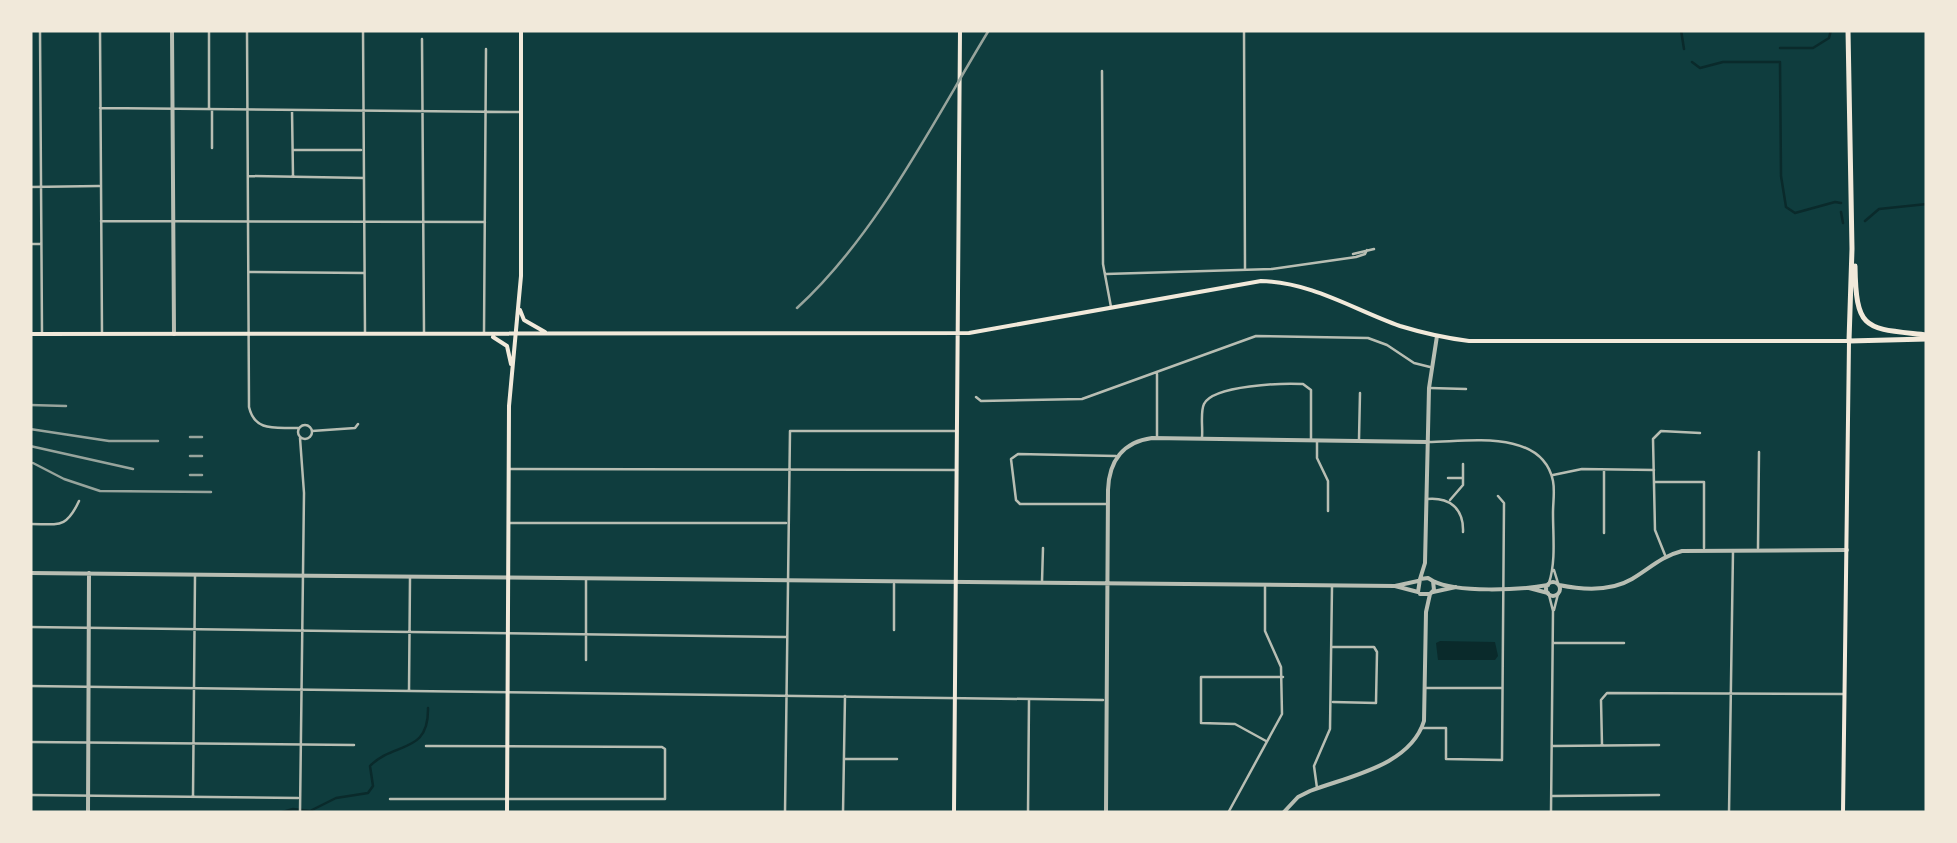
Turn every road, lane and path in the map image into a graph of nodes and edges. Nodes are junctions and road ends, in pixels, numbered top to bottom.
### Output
1 (40, 30) edge
2 (100, 30) edge
3 (172, 30) edge
4 (210, 30) edge
5 (247, 30) edge
6 (363, 30) edge
7 (521, 30) edge
8 (960, 30) edge
9 (1244, 30) edge
10 (1848, 30) edge
11 (422, 39) dead end
12 (486, 50) dead end
13 (1102, 71) dead end
14 (100, 108) junction
15 (173, 108) junction
16 (211, 108) junction
17 (246, 108) junction
18 (292, 109) junction
19 (364, 109) junction
20 (423, 110) junction
21 (484, 110) junction
22 (522, 112) junction
23 (212, 148) dead end
24 (292, 150) junction
25 (364, 150) junction
26 (247, 176) junction
27 (292, 176) junction
28 (364, 178) junction
29 (100, 186) junction
30 (30, 187) edge
31 (41, 187) junction
32 (101, 221) junction
33 (175, 221) junction
34 (247, 221) junction
35 (364, 222) junction
36 (423, 222) junction
37 (485, 222) junction
38 (30, 244) edge
39 (41, 244) junction
40 (1374, 250) dead end
41 (1852, 250) junction
42 (1245, 270) junction
43 (248, 272) junction
44 (364, 273) junction
45 (1106, 274) junction
46 (1111, 308) junction
47 (520, 309) junction
48 (960, 333) junction
49 (30, 334) edge
50 (42, 334) junction
51 (102, 334) junction
52 (174, 334) junction
53 (516, 334) junction
54 (550, 334) junction
55 (250, 335) junction
56 (365, 335) junction
57 (424, 335) junction
58 (486, 335) junction
59 (1437, 336) junction
60 (1927, 337) edge
61 (1849, 341) junction
62 (1432, 367) junction
63 (512, 369) junction
64 (1157, 373) junction
65 (1429, 388) junction
66 (1466, 389) dead end
67 (1360, 392) dead end
68 (976, 396) dead end
69 (358, 424) dead end
70 (312, 431) junction
71 (959, 431) junction
72 (299, 433) junction
73 (1700, 433) dead end
74 (1157, 438) junction
75 (1202, 438) junction
76 (308, 439) junction
77 (1314, 439) junction
78 (1359, 440) junction
79 (1426, 442) junction
80 (1759, 452) dead end
81 (303, 455) junction
82 (1117, 456) junction
83 (1463, 464) dead end
84 (508, 469) junction
85 (788, 469) junction
86 (958, 470) junction
87 (1604, 470) junction
88 (1655, 470) junction
89 (1551, 475) junction
90 (1448, 478) dead end
91 (1463, 478) junction
92 (1655, 482) junction
93 (1498, 496) dead end
94 (1426, 499) junction
95 (79, 501) dead end
96 (1449, 501) junction
97 (1108, 504) junction
98 (1328, 511) dead end
99 (508, 523) junction
100 (787, 523) junction
101 (30, 524) edge
102 (1463, 532) dead end
103 (1604, 532) dead end
104 (1043, 548) dead end
105 (1704, 550) junction
106 (1734, 550) junction
107 (1758, 550) junction
108 (1847, 550) junction
109 (1666, 556) junction
110 (1425, 564) junction
111 (1553, 569) junction
112 (89, 573) junction
113 (30, 574) edge
114 (195, 574) junction
115 (302, 575) junction
116 (410, 576) junction
117 (508, 577) junction
118 (586, 580) junction
119 (1419, 580) junction
120 (1432, 580) junction
121 (787, 582) junction
122 (958, 582) junction
123 (894, 583) junction
124 (1042, 583) junction
125 (1107, 584) junction
126 (1549, 584) junction
127 (1559, 584) junction
128 (1265, 585) junction
129 (1332, 586) junction
130 (1395, 586) junction
131 (1456, 587) junction
132 (1505, 588) junction
133 (1529, 588) junction
134 (1576, 588) junction
135 (1418, 593) junction
136 (1432, 593) junction
137 (1549, 594) junction
138 (1559, 594) junction
139 (1553, 611) junction
140 (1426, 612) junction
141 (30, 627) edge
142 (89, 627) junction
143 (194, 628) junction
144 (302, 629) junction
145 (409, 630) junction
146 (894, 630) dead end
147 (508, 634) junction
148 (586, 634) junction
149 (786, 637) junction
150 (1553, 643) junction
151 (1624, 643) dead end
152 (1332, 647) junction
153 (586, 660) dead end
154 (1283, 677) junction
155 (30, 686) edge
156 (89, 687) junction
157 (194, 688) junction
158 (1424, 688) junction
159 (1503, 688) junction
160 (301, 690) junction
161 (409, 690) junction
162 (507, 692) junction
163 (786, 694) junction
164 (1731, 694) junction
165 (1845, 694) junction
166 (844, 695) junction
167 (955, 696) junction
168 (1029, 700) junction
169 (1106, 700) junction
170 (1331, 702) junction
171 (1422, 728) junction
172 (30, 742) edge
173 (1268, 742) junction
174 (89, 743) junction
175 (193, 744) junction
176 (300, 745) junction
177 (354, 745) dead end
178 (1602, 745) junction
179 (1659, 745) dead end
180 (426, 746) dead end
181 (1552, 746) junction
182 (507, 748) junction
183 (844, 759) junction
184 (897, 759) dead end
185 (1316, 788) junction
186 (1658, 795) dead end
187 (30, 796) edge
188 (88, 796) junction
189 (1551, 796) junction
190 (193, 797) junction
191 (300, 798) junction
192 (390, 799) dead end
193 (507, 800) junction
194 (88, 813) edge
195 (300, 813) edge
196 (506, 813) edge
197 (785, 813) edge
198 (843, 813) edge
199 (954, 813) edge
200 (1028, 813) edge
201 (1106, 813) edge
202 (1228, 813) edge
203 (1284, 813) edge
204 (1551, 813) edge
205 (1729, 813) edge
206 (1843, 813) edge

1 - 31 street
2 - 14 street
3 - 15 street
4 - 16 street
5 - 17 street
6 - 19 street
7 - 22 main road
8 - 48 main road
9 - 42 street
10 - 41 main road
11 - 20 street
12 - 21 street
13 - 45 street
14 - 15 street
14 - 29 street
15 - 16 street
15 - 33 street
16 - 17 street
16 - 23 street
17 - 18 street
17 - 26 street
18 - 19 street
18 - 24 street
19 - 20 street
19 - 25 street
20 - 21 street
20 - 36 street
21 - 22 street
21 - 37 street
22 - 47 main road
24 - 25 street
24 - 27 street
25 - 28 street
26 - 27 street
26 - 34 street
27 - 28 street
28 - 35 street
29 - 31 street
29 - 32 street
30 - 31 street
31 - 39 street
32 - 33 street
32 - 51 street
33 - 34 street
33 - 52 street
34 - 35 street
34 - 43 street
35 - 36 street
35 - 44 street
36 - 37 street
36 - 57 street
37 - 58 street
38 - 39 street
39 - 50 street
40 - 42 street
41 - 60 main road
41 - 61 main road
42 - 45 street
43 - 44 street
43 - 55 street
44 - 56 street
45 - 46 street
46 - 48 main road
46 - 59 main road
47 - 53 main road
47 - 54 main road
48 - 54 main road
48 - 71 main road
49 - 50 main road
50 - 51 main road
51 - 52 main road
52 - 55 main road
53 - 54 main road
53 - 58 main road
53 - 63 main road
55 - 56 main road
55 - 72 street
56 - 57 main road
57 - 58 main road
58 - 63 main road
59 - 61 main road
59 - 62 street
60 - 61 main road
61 - 108 main road
62 - 64 street
62 - 65 street
63 - 84 main road
64 - 68 street
64 - 74 street
65 - 66 street
65 - 79 street
67 - 78 street
69 - 70 street
70 - 72 street
70 - 76 street
71 - 85 street
71 - 86 main road
72 - 76 street
72 - 81 street
73 - 88 street
74 - 75 street
74 - 82 street
75 - 77 street
75 - 77 street
76 - 81 street
77 - 78 street
77 - 98 street
78 - 79 street
79 - 89 street
79 - 94 street
80 - 107 street
81 - 115 street
82 - 97 street
82 - 97 street
83 - 91 street
84 - 85 street
84 - 99 main road
85 - 86 street
85 - 100 street
86 - 122 main road
87 - 88 street
87 - 89 street
87 - 103 street
88 - 92 street
89 - 111 street
90 - 91 street
91 - 96 street
92 - 105 street
92 - 109 street
93 - 132 street
94 - 96 street
94 - 110 street
95 - 101 street
96 - 102 street
97 - 125 street
99 - 100 street
99 - 117 main road
100 - 121 street
104 - 124 street
105 - 106 street
105 - 109 street
106 - 107 street
106 - 164 street
107 - 108 street
108 - 165 main road
109 - 134 street
110 - 119 street
110 - 120 street
111 - 126 street
111 - 127 street
112 - 113 street
112 - 114 street
112 - 142 street
114 - 115 street
114 - 143 street
115 - 116 street
115 - 144 street
116 - 117 street
116 - 145 street
117 - 118 street
117 - 147 main road
118 - 121 street
118 - 148 street
119 - 120 street
119 - 130 street
119 - 135 street
120 - 131 street
120 - 136 street
121 - 123 street
121 - 149 street
122 - 123 street
122 - 124 street
122 - 167 main road
123 - 146 street
124 - 125 street
125 - 128 street
125 - 169 street
126 - 127 street
126 - 133 street
126 - 137 street
127 - 134 street
127 - 138 street
128 - 129 street
128 - 154 street
129 - 130 street
129 - 152 street
130 - 135 street
131 - 132 street
131 - 136 street
132 - 133 street
132 - 159 street
133 - 137 street
134 - 138 street
135 - 136 street
135 - 140 street
136 - 140 street
137 - 138 street
137 - 139 street
138 - 139 street
139 - 150 street
140 - 158 street
141 - 142 street
142 - 143 street
142 - 156 street
143 - 144 street
143 - 157 street
144 - 145 street
144 - 160 street
145 - 147 street
145 - 161 street
147 - 148 street
147 - 162 main road
148 - 149 street
148 - 153 street
149 - 163 street
150 - 151 street
150 - 181 street
152 - 170 street
152 - 170 street
154 - 173 street
154 - 173 street
155 - 156 street
156 - 157 street
156 - 174 street
157 - 160 street
157 - 175 street
158 - 159 street
158 - 171 street
159 - 171 street
160 - 161 street
160 - 176 street
161 - 162 street
162 - 163 street
162 - 182 main road
163 - 166 street
163 - 197 street
164 - 165 street
164 - 178 street
164 - 205 street
165 - 206 main road
166 - 167 street
166 - 183 street
167 - 168 street
167 - 199 main road
168 - 169 street
168 - 200 street
169 - 201 street
170 - 185 street
171 - 185 street
172 - 174 street
173 - 202 street
174 - 175 street
174 - 188 street
175 - 176 street
175 - 190 street
176 - 177 street
176 - 191 street
178 - 179 street
178 - 181 street
180 - 182 street
181 - 189 street
182 - 193 main road
182 - 193 street
183 - 184 street
183 - 198 street
185 - 203 street
186 - 189 street
187 - 188 street
188 - 190 street
188 - 194 street
189 - 204 street
190 - 191 street
191 - 195 street
192 - 193 street
193 - 196 main road

